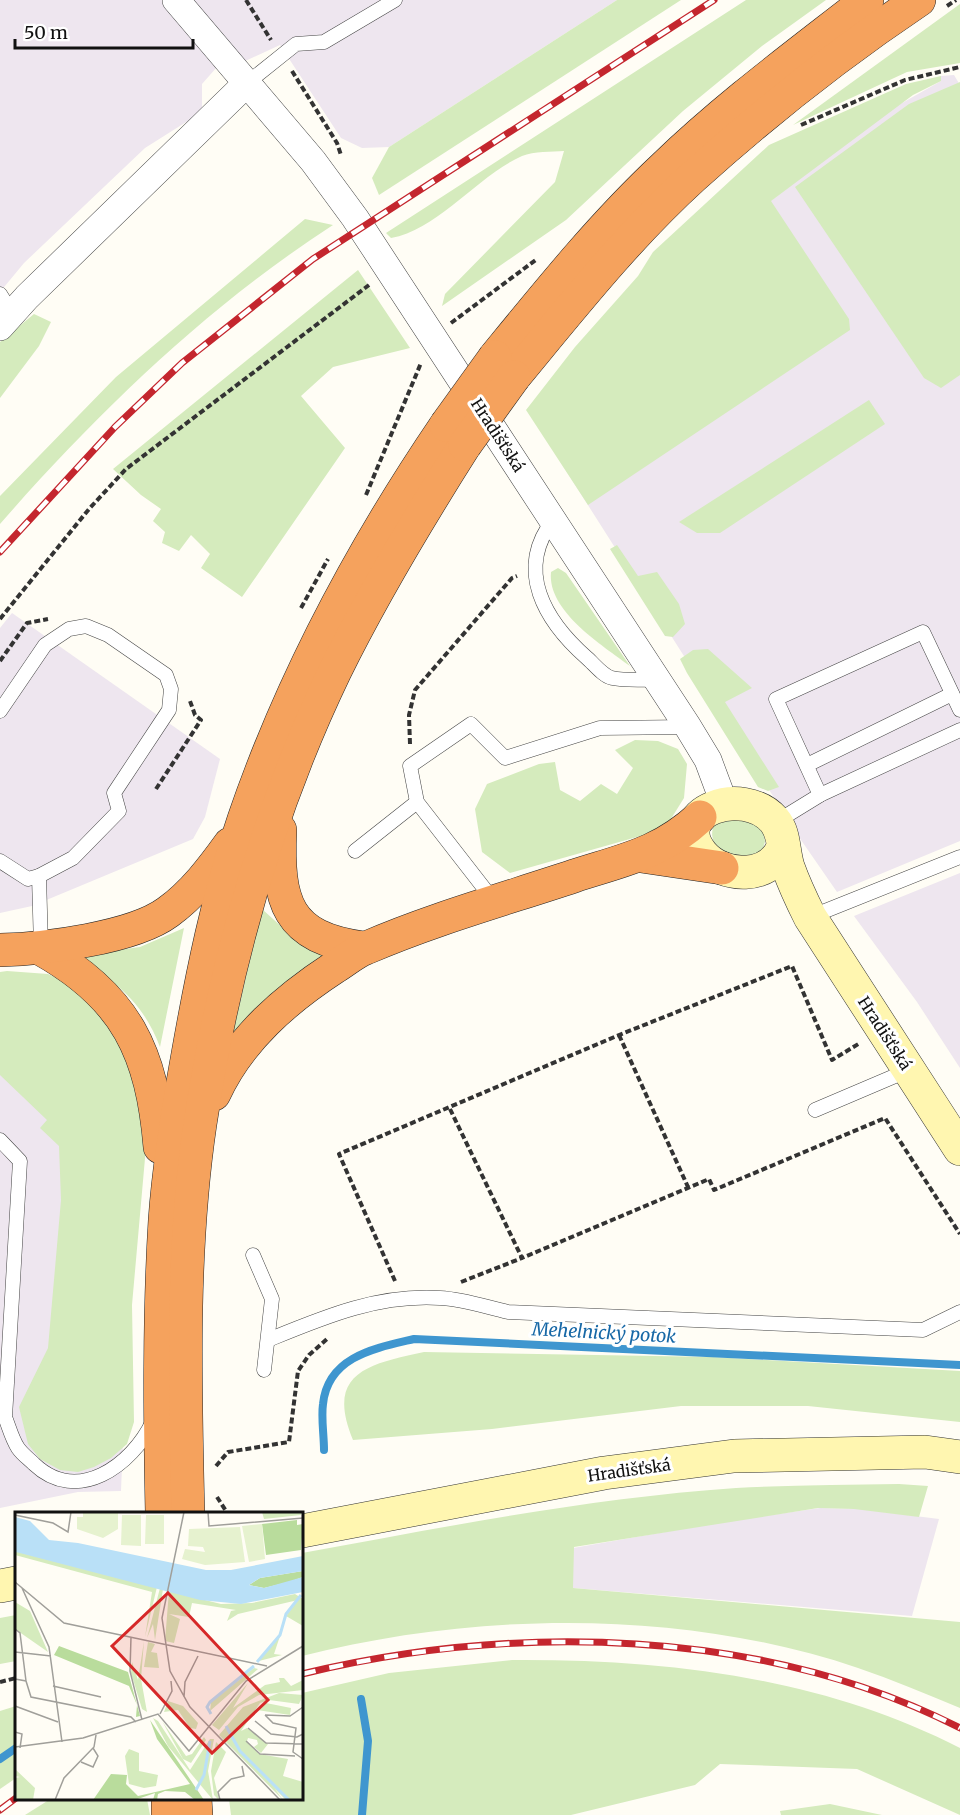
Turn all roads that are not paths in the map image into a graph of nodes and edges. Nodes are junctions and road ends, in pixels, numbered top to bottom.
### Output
1 (176, 0) edge
2 (394, 0) edge
3 (867, 0) edge
4 (911, 5) edge
5 (246, 84) junction
6 (4, 311) edge
7 (504, 367) junction
8 (455, 435) junction
9 (554, 519) junction
10 (658, 680) junction
11 (952, 694) junction
12 (960, 710) edge
13 (0, 711) edge
14 (688, 727) junction
15 (960, 730) edge
16 (807, 765) junction
17 (284, 795) junction
18 (820, 795) junction
19 (417, 802) junction
20 (712, 810) junction
21 (244, 819) junction
22 (779, 834) junction
23 (355, 851) dead end
24 (641, 856) junction
25 (960, 857) edge
26 (0, 861) edge
27 (730, 870) junction
28 (39, 876) junction
29 (495, 902) junction
30 (810, 917) junction
31 (364, 948) junction
32 (41, 949) junction
33 (0, 950) edge
34 (909, 1070) junction
35 (815, 1110) dead end
36 (200, 1126) junction
37 (0, 1140) edge
38 (960, 1149) edge
39 (165, 1218) junction
40 (253, 1256) dead end
41 (960, 1312) edge
42 (268, 1340) junction
43 (264, 1370) dead end
44 (159, 1407) junction
45 (960, 1457) edge
46 (162, 1512) edge
47 (188, 1512) edge
48 (303, 1531) edge
49 (15, 1583) edge
50 (0, 1586) edge
51 (195, 1800) edge
52 (196, 1815) edge

1 - 5 street, Hradišťská
2 - 5 lane
3 - 7 highway
4 - 7 highway
5 - 6 street
5 - 9 street, Hradišťská
7 - 8 highway, bridge
8 - 17 highway
8 - 21 highway
9 - 10 street, Hradišťská
9 - 10 lane
10 - 14 street, Hradišťská
11 - 12 lane
11 - 16 lane
11 - 16 lane
13 - 28 lane
14 - 19 lane
14 - 20 street, Hradišťská
15 - 18 lane
16 - 18 lane
17 - 31 highway
17 - 36 highway
18 - 22 lane
19 - 23 lane
19 - 29 lane
20 - 22 street
20 - 24 highway
20 - 27 street, Hradišťská
21 - 32 highway
21 - 39 highway
22 - 27 street
22 - 30 street, Hradišťská
24 - 27 highway
24 - 29 highway
25 - 30 lane
26 - 28 lane
27 - 30 street, Hradišťská
28 - 32 lane
29 - 31 highway
30 - 34 street, Hradišťská
31 - 36 highway
32 - 33 highway
32 - 39 highway
34 - 35 lane
34 - 38 street, Hradišťská
36 - 47 highway
37 - 44 lane
39 - 44 highway
40 - 42 lane
41 - 42 lane
42 - 43 lane
44 - 46 highway
45 - 48 street, Hradišťská
49 - 50 street
51 - 52 highway

